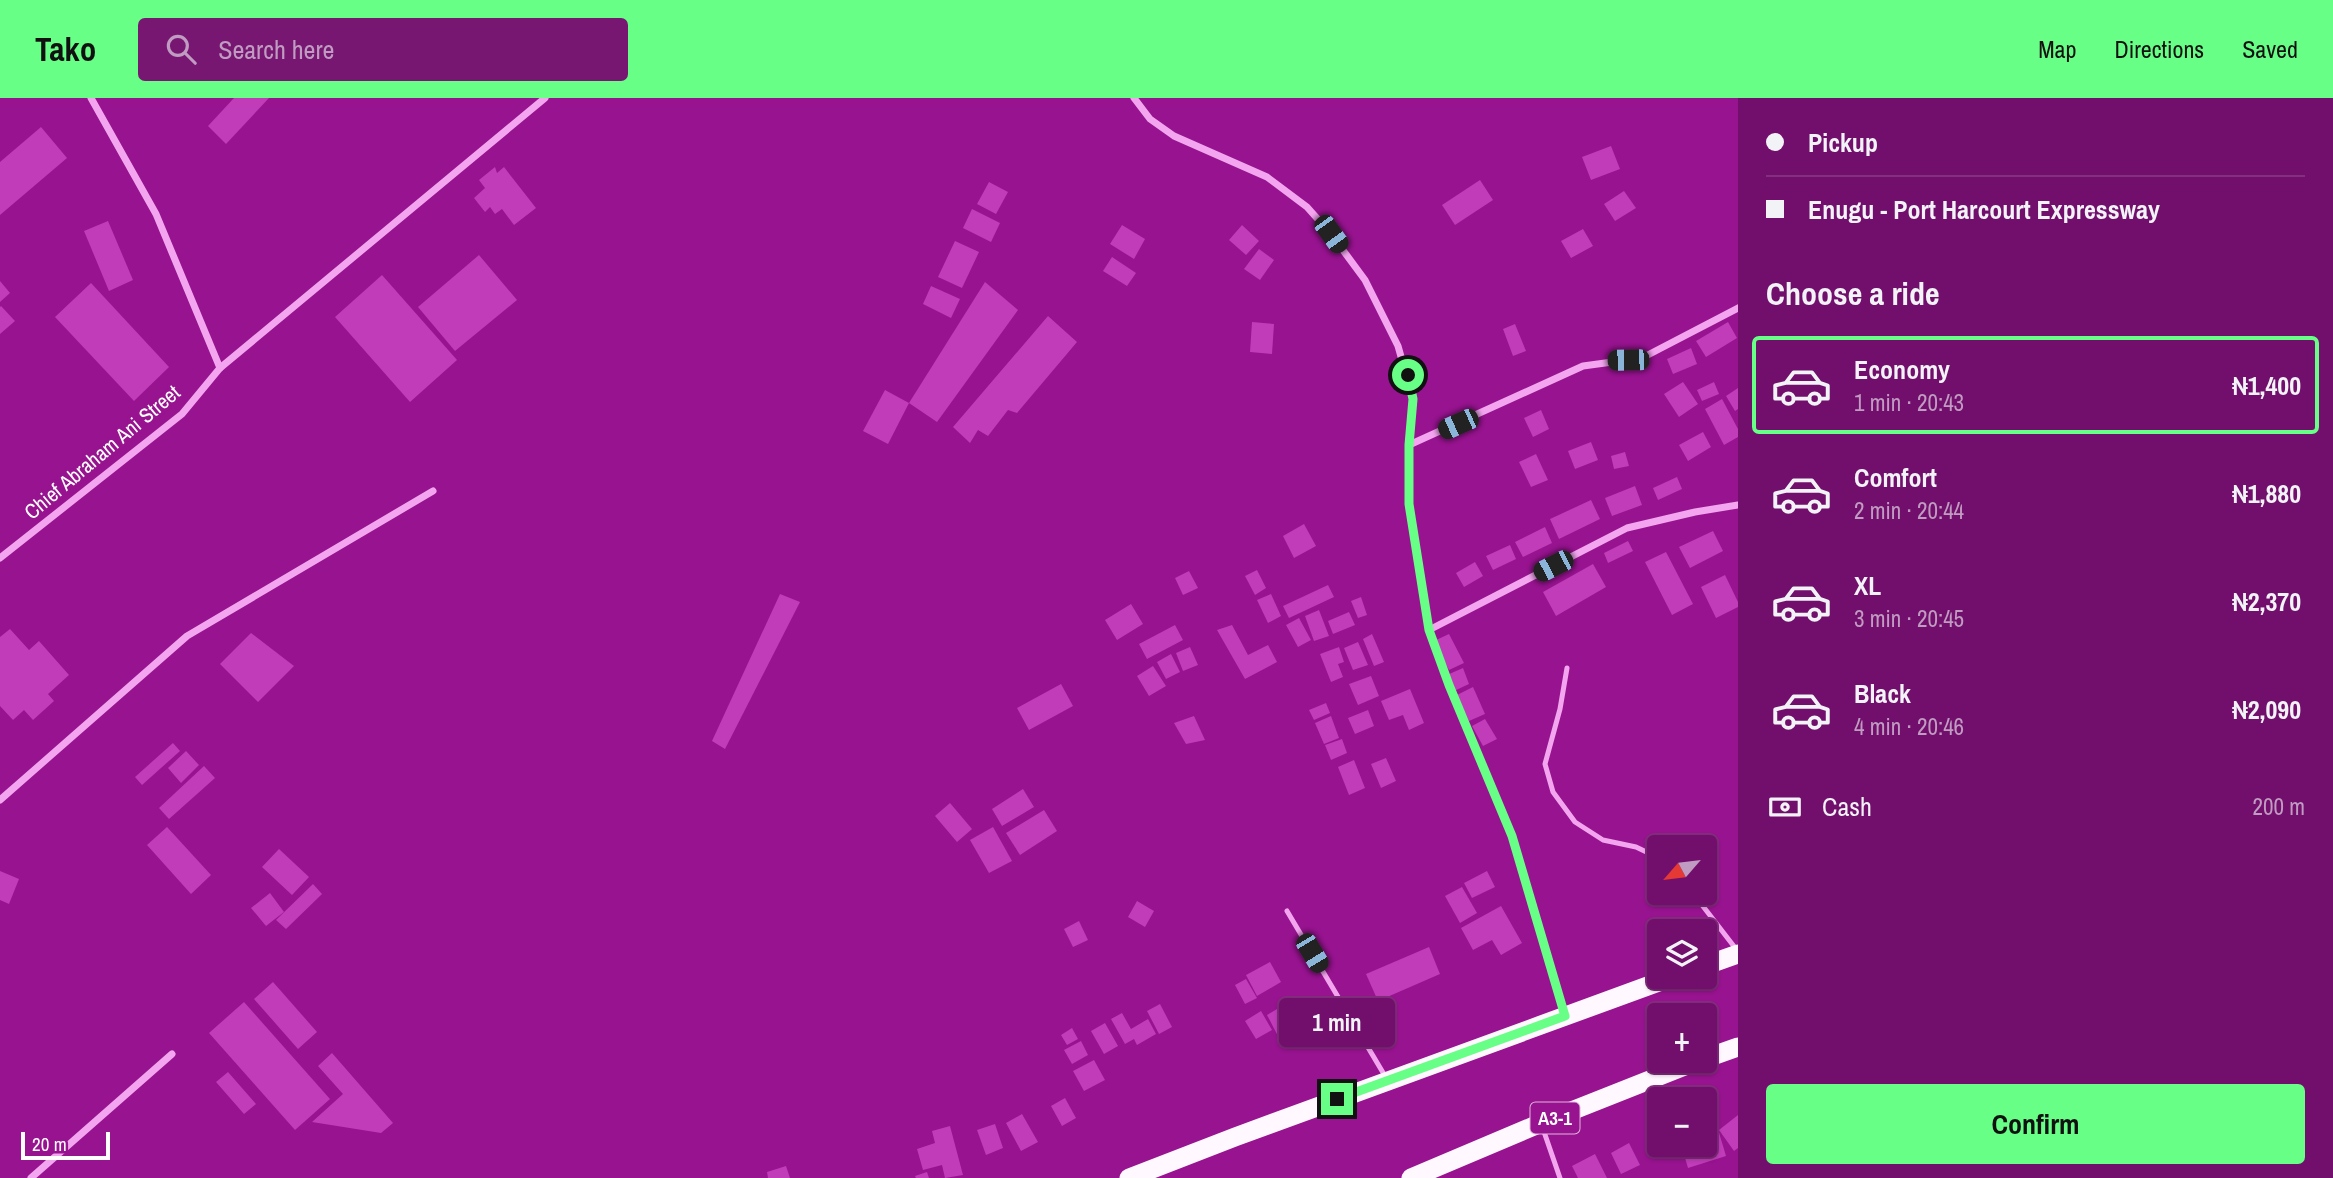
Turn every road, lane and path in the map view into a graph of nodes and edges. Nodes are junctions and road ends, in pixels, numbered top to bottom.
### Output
1 (91, 98) edge
2 (545, 98) edge
3 (1134, 98) edge
4 (1738, 308) edge
5 (220, 368) junction
6 (1409, 445) junction
7 (433, 491) dead end
8 (1738, 505) edge
9 (0, 558) edge
10 (1429, 630) junction
11 (1567, 668) dead end
12 (0, 800) edge
13 (1647, 852) edge
14 (1702, 905) edge
15 (1287, 911) dead end
16 (1738, 953) edge
17 (1717, 961) edge
18 (1647, 986) edge
19 (1565, 1016) junction
20 (1738, 1047) edge
21 (172, 1054) dead end
22 (1717, 1055) edge
23 (1669, 1073) edge
24 (1388, 1081) junction
25 (1541, 1123) junction
26 (31, 1178) edge
27 (1129, 1178) edge
28 (1411, 1178) edge
29 (1560, 1178) edge

1 - 5 street
2 - 5 street, Chief Abraham Ani Street
3 - 6 street
4 - 6 street
5 - 9 street, Chief Abraham Ani Street
6 - 10 street
7 - 12 street
8 - 10 street
10 - 19 street
11 - 13 lane
14 - 16 lane
15 - 24 lane
16 - 17 highway
18 - 19 highway
19 - 24 highway
20 - 22 highway, A3-1
21 - 26 street
23 - 25 highway, A3-1
24 - 27 highway
25 - 28 highway, A3-1
25 - 29 lane

